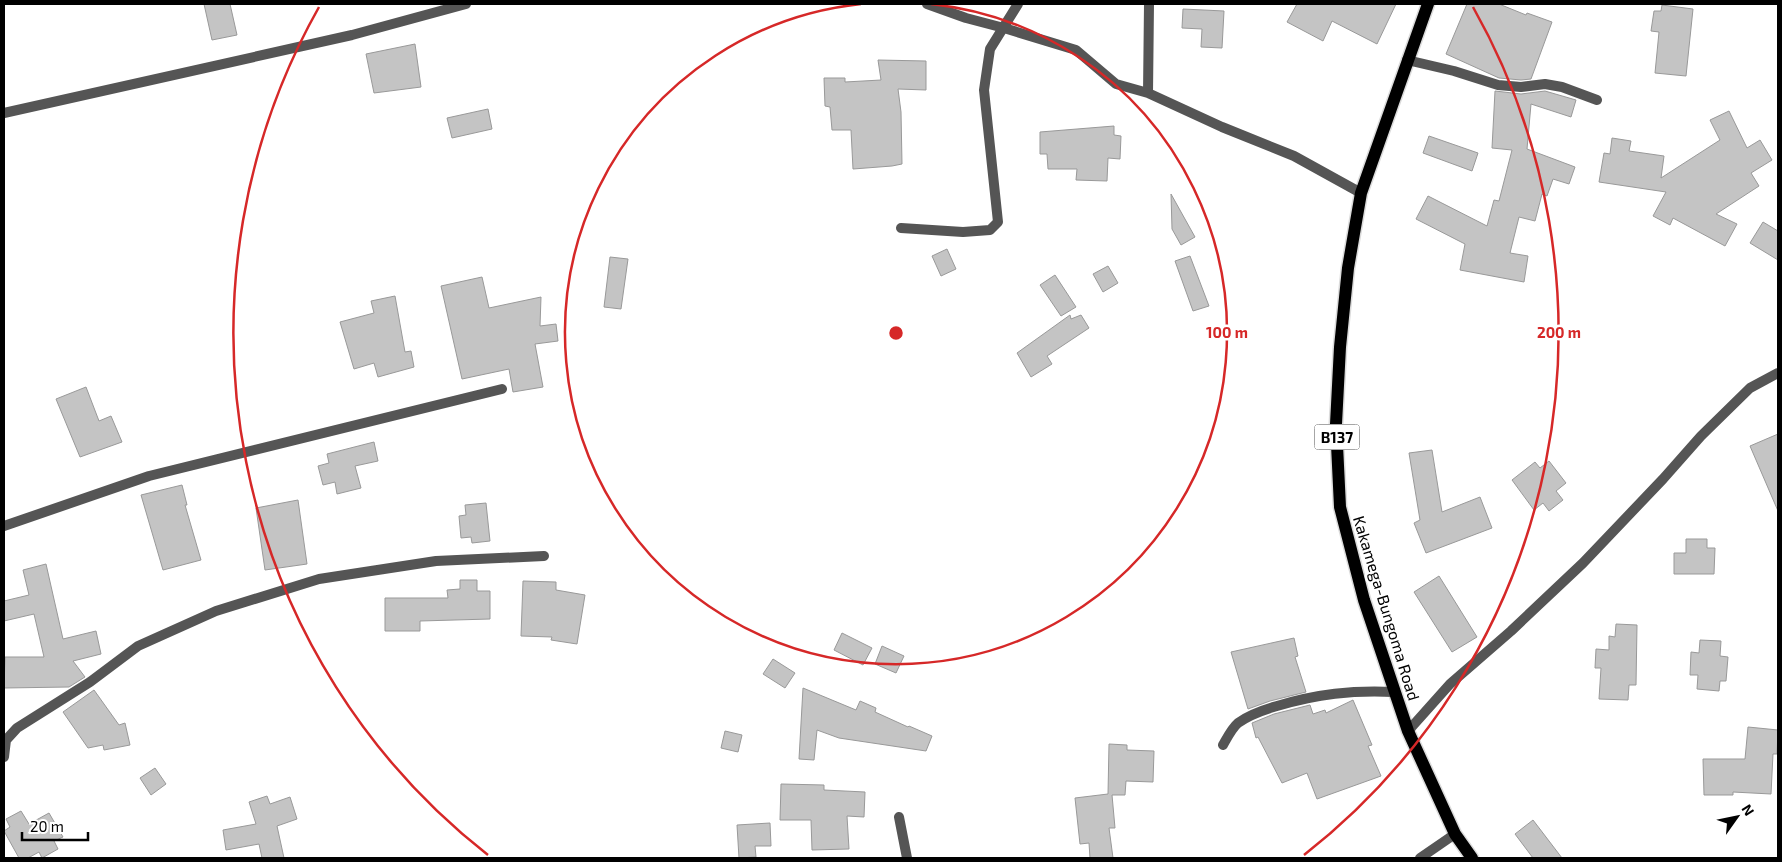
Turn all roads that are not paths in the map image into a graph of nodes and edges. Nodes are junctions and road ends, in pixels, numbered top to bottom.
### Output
1 (466, 4) edge
2 (927, 4) edge
3 (1018, 4) edge
4 (1149, 4) edge
5 (1428, 4) edge
6 (1004, 28) junction
7 (1407, 60) junction
8 (1148, 93) junction
9 (1597, 100) dead end
10 (4, 113) edge
11 (1360, 192) junction
12 (900, 228) dead end
13 (1778, 374) edge
14 (502, 389) dead end
15 (4, 526) edge
16 (544, 556) dead end
17 (1394, 692) junction
18 (1408, 731) junction
19 (5, 737) edge
20 (1223, 745) dead end
21 (4, 757) edge
22 (898, 817) dead end
23 (1455, 834) junction
24 (907, 858) edge
25 (1420, 858) edge
26 (1472, 858) edge

1 - 10 street
2 - 6 street
3 - 6 street
4 - 8 street
5 - 7 main road, Kakamega-Bungoma Road / B137
6 - 8 street
6 - 12 street
7 - 9 street
7 - 11 main road, Kakamega-Bungoma Road / B137
8 - 11 street
11 - 17 main road, Kakamega-Bungoma Road / B137
13 - 18 street
14 - 15 street
16 - 19 street
17 - 18 main road, Kakamega-Bungoma Road / B137
17 - 20 street
18 - 23 main road, Kakamega-Bungoma Road / B137
19 - 21 street
22 - 24 street
23 - 25 street
23 - 26 main road, Kakamega-Bungoma Road / B137

